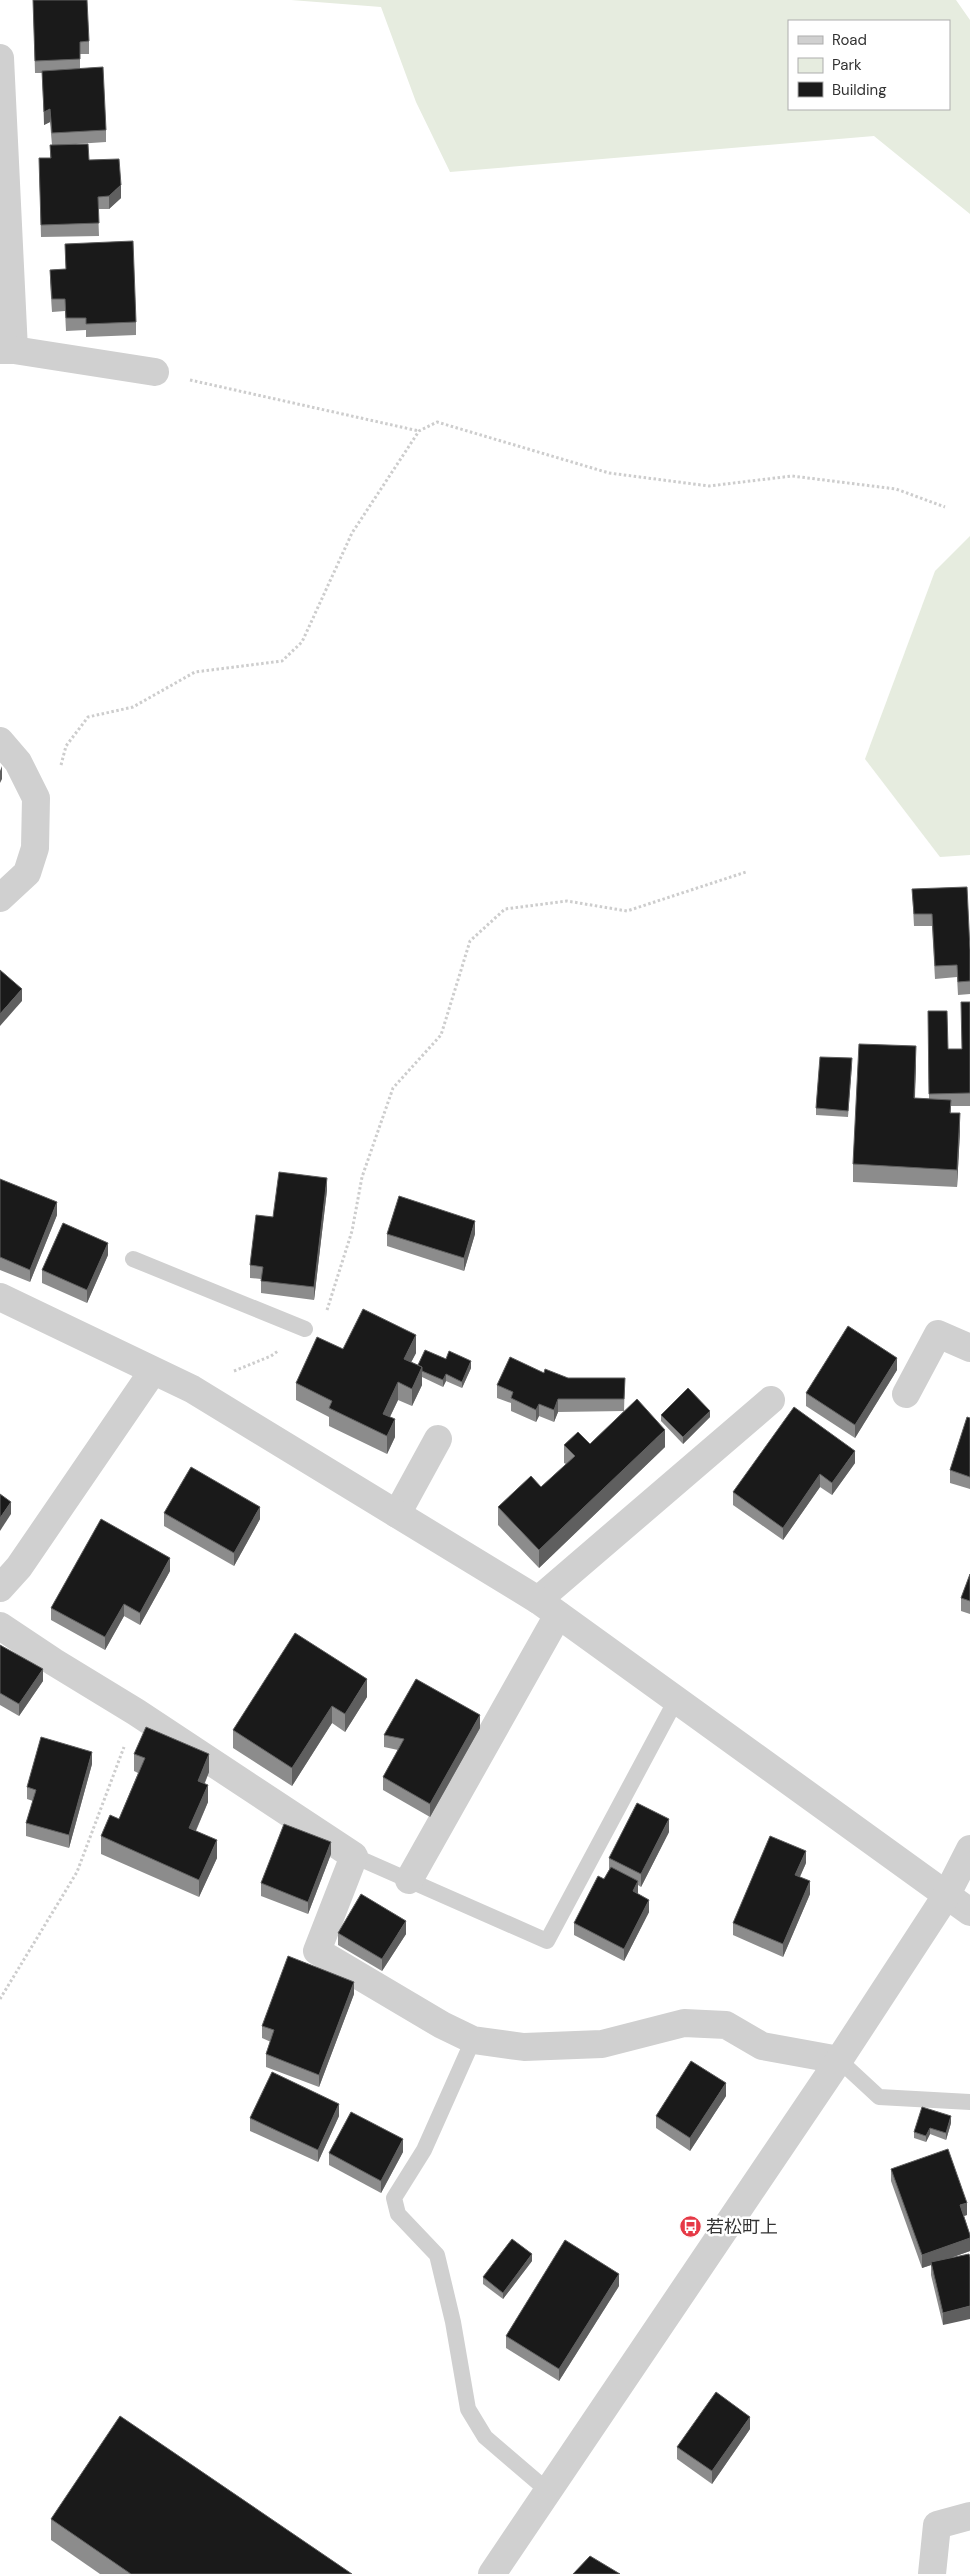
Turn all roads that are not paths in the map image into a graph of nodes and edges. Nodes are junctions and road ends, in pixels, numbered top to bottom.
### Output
1 (0, 58) edge
2 (7, 350) edge
3 (155, 372) road end
4 (0, 741) edge
5 (0, 898) edge
6 (133, 1259) dead end
7 (0, 1297) edge
8 (306, 1330) road end
9 (970, 1348) edge
10 (153, 1371) junction
11 (906, 1394) dead end
12 (771, 1400) dead end
13 (438, 1439) dead end
14 (398, 1514) junction
15 (0, 1588) edge
16 (548, 1607) junction
17 (0, 1626) edge
18 (676, 1700) junction
19 (970, 1849) edge
20 (354, 1856) junction
21 (409, 1880) junction
22 (946, 1896) junction
23 (970, 1912) edge
24 (473, 2040) junction
25 (839, 2060) junction
26 (970, 2102) edge
27 (548, 2492) junction
28 (970, 2516) edge
29 (492, 2574) edge
30 (932, 2574) edge

1 - 2 street
2 - 3 street
4 - 5 street
6 - 8 lane
7 - 10 street
9 - 11 street
10 - 14 street
10 - 15 street
12 - 16 street
13 - 14 street
14 - 16 street
16 - 18 street
16 - 21 street
17 - 20 street
18 - 21 lane
18 - 22 street
19 - 22 street
20 - 21 lane
20 - 24 street
22 - 23 street
22 - 25 street
24 - 25 street
24 - 27 lane
25 - 26 lane
25 - 27 street
27 - 29 street
28 - 30 street

